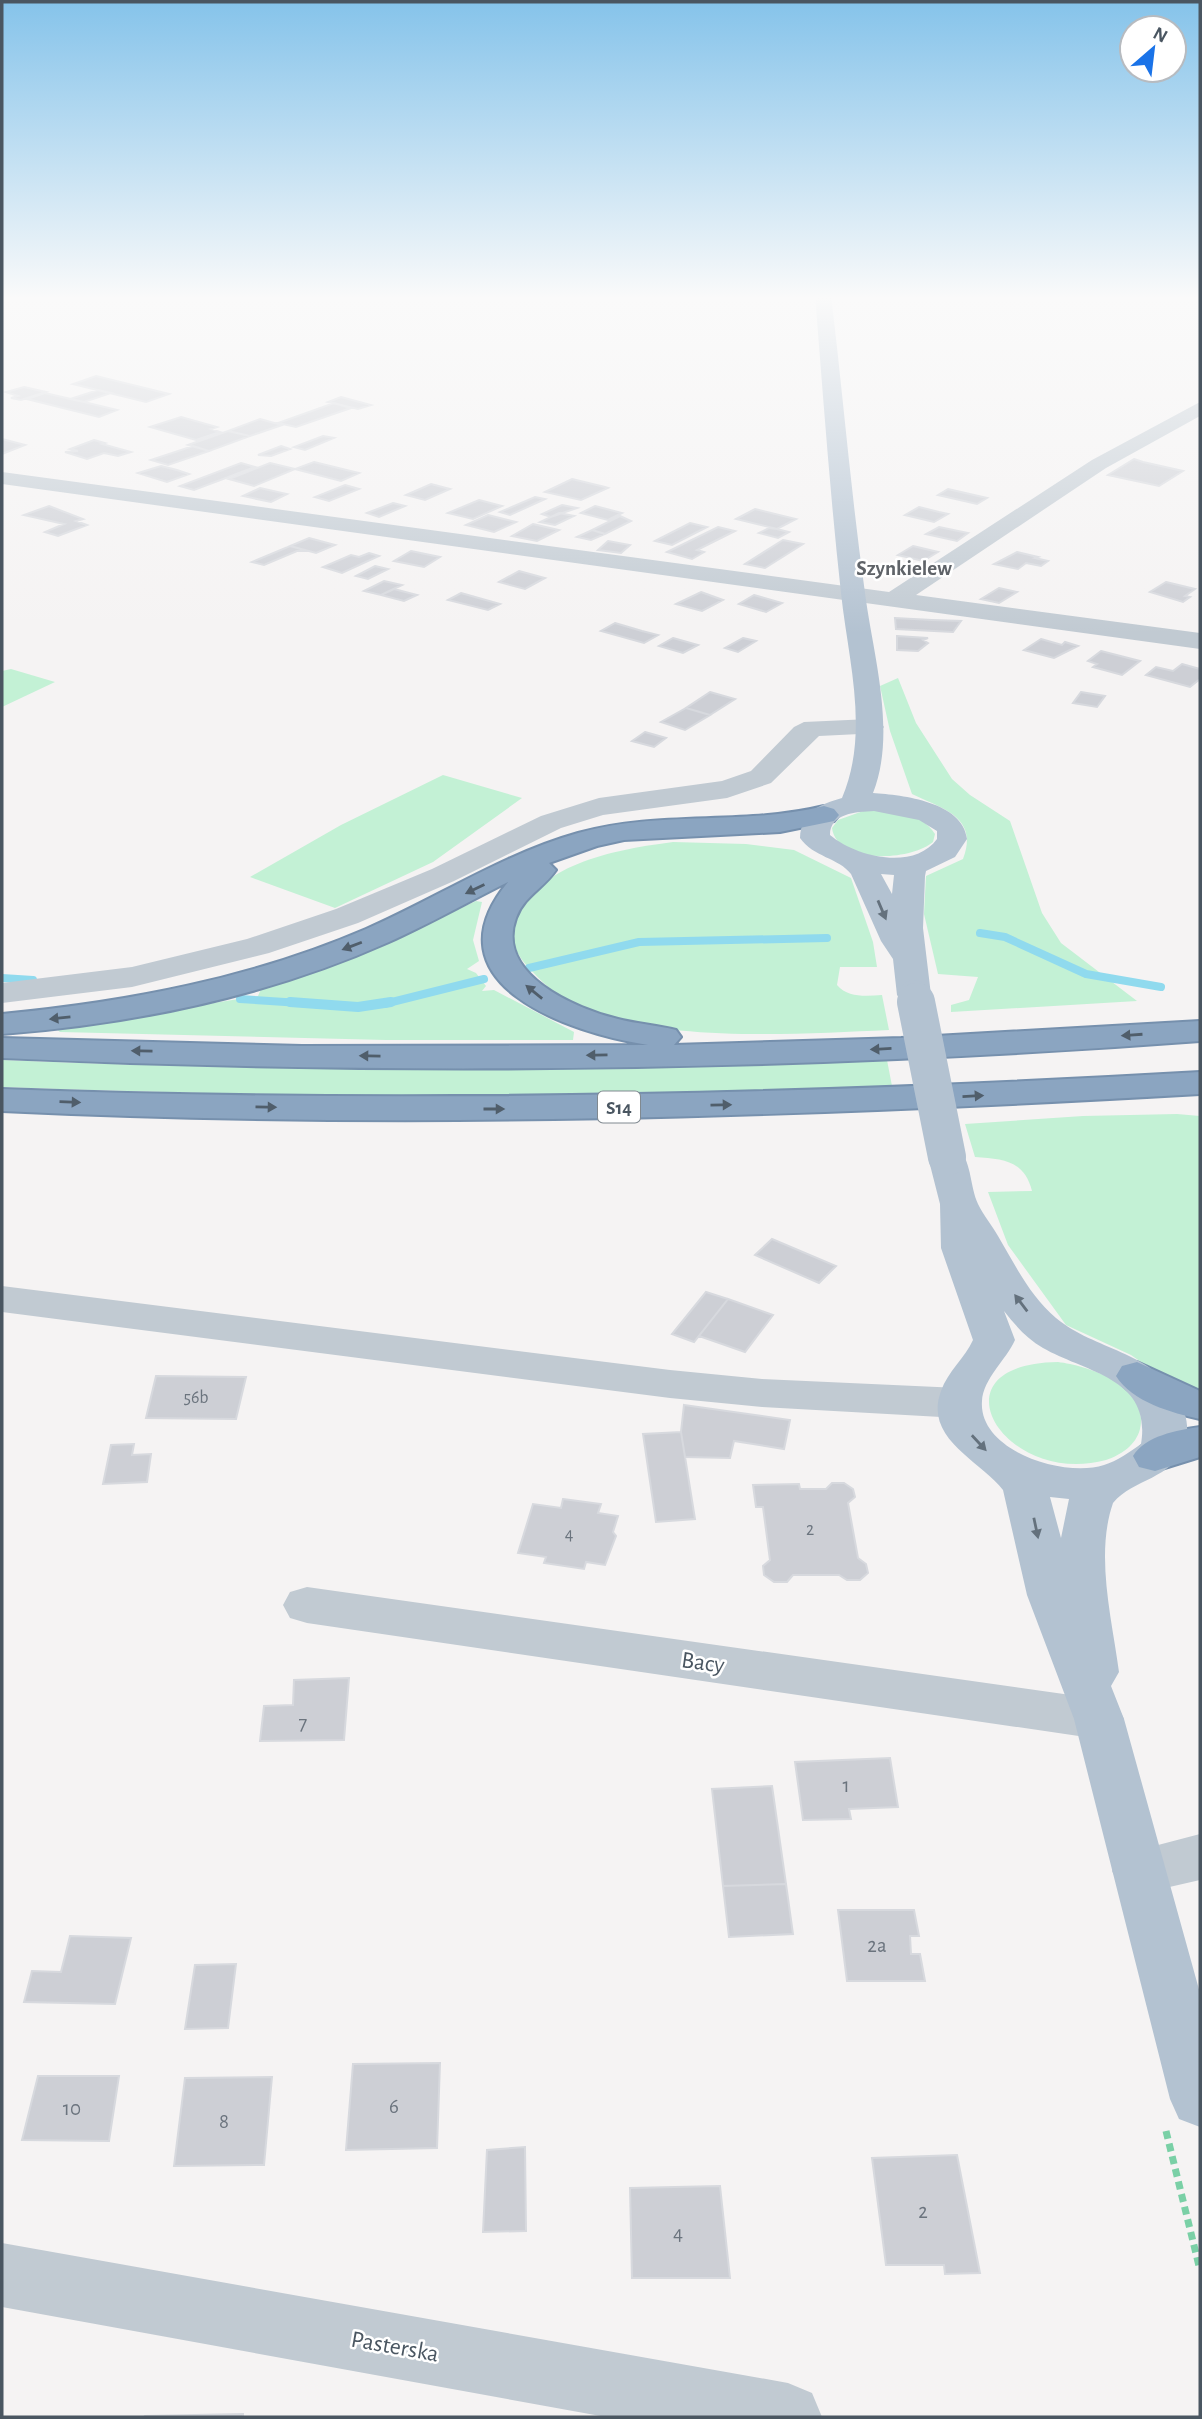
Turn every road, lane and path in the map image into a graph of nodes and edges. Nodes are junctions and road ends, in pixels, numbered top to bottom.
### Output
1 (834, 408) edge
2 (1200, 408) edge
3 (2, 478) edge
4 (853, 595) junction
5 (894, 599) junction
6 (1200, 641) edge
7 (870, 730) junction
8 (906, 806) junction
9 (834, 822) junction
10 (858, 863) junction
11 (914, 864) junction
12 (906, 956) junction
13 (2, 993) edge
14 (2, 1024) edge
15 (1200, 1031) edge
16 (2, 1048) edge
17 (837, 1050) junction
18 (1200, 1083) edge
19 (1040, 1093) junction
20 (2, 1100) edge
21 (1200, 1102) edge
22 (959, 1204) junction
23 (2, 1299) edge
24 (1096, 1354) junction
25 (1138, 1377) junction
26 (968, 1385) junction
27 (1200, 1405) edge
28 (1200, 1441) edge
29 (1155, 1456) junction
30 (1010, 1467) junction
31 (1115, 1479) junction
32 (307, 1605) dead end
33 (1099, 1719) junction
34 (1200, 1857) edge
35 (1139, 1871) junction
36 (1200, 2099) edge
37 (2, 2275) edge
38 (788, 2417) edge

1 - 4 main road
2 - 5 street
3 - 4 street
4 - 5 street
4 - 7 main road
5 - 6 street
7 - 8 main road
7 - 9 main road
7 - 13 street
8 - 9 main road
8 - 11 main road
9 - 10 main road
9 -> 14 highway
17 -> 9 highway
10 - 11 main road
10 -> 12 main road
11 - 12 main road
12 - 22 main road, bridge
15 -> 17 highway
17 -> 16 highway
18 - 19 highway, S14
20 -> 19 highway, S14
19 - 21 highway
24 -> 22 main road
22 - 26 main road
23 - 26 street
24 - 25 main road
24 - 26 main road
25 - 27 highway
25 - 29 main road
26 -> 30 main road
28 - 29 highway
29 - 31 main road
30 - 31 main road
30 -> 33 main road
31 - 33 main road
32 - 33 street, Bacy
33 - 35 main road
34 - 35 street
35 - 36 main road
37 - 38 street, Pasterska

